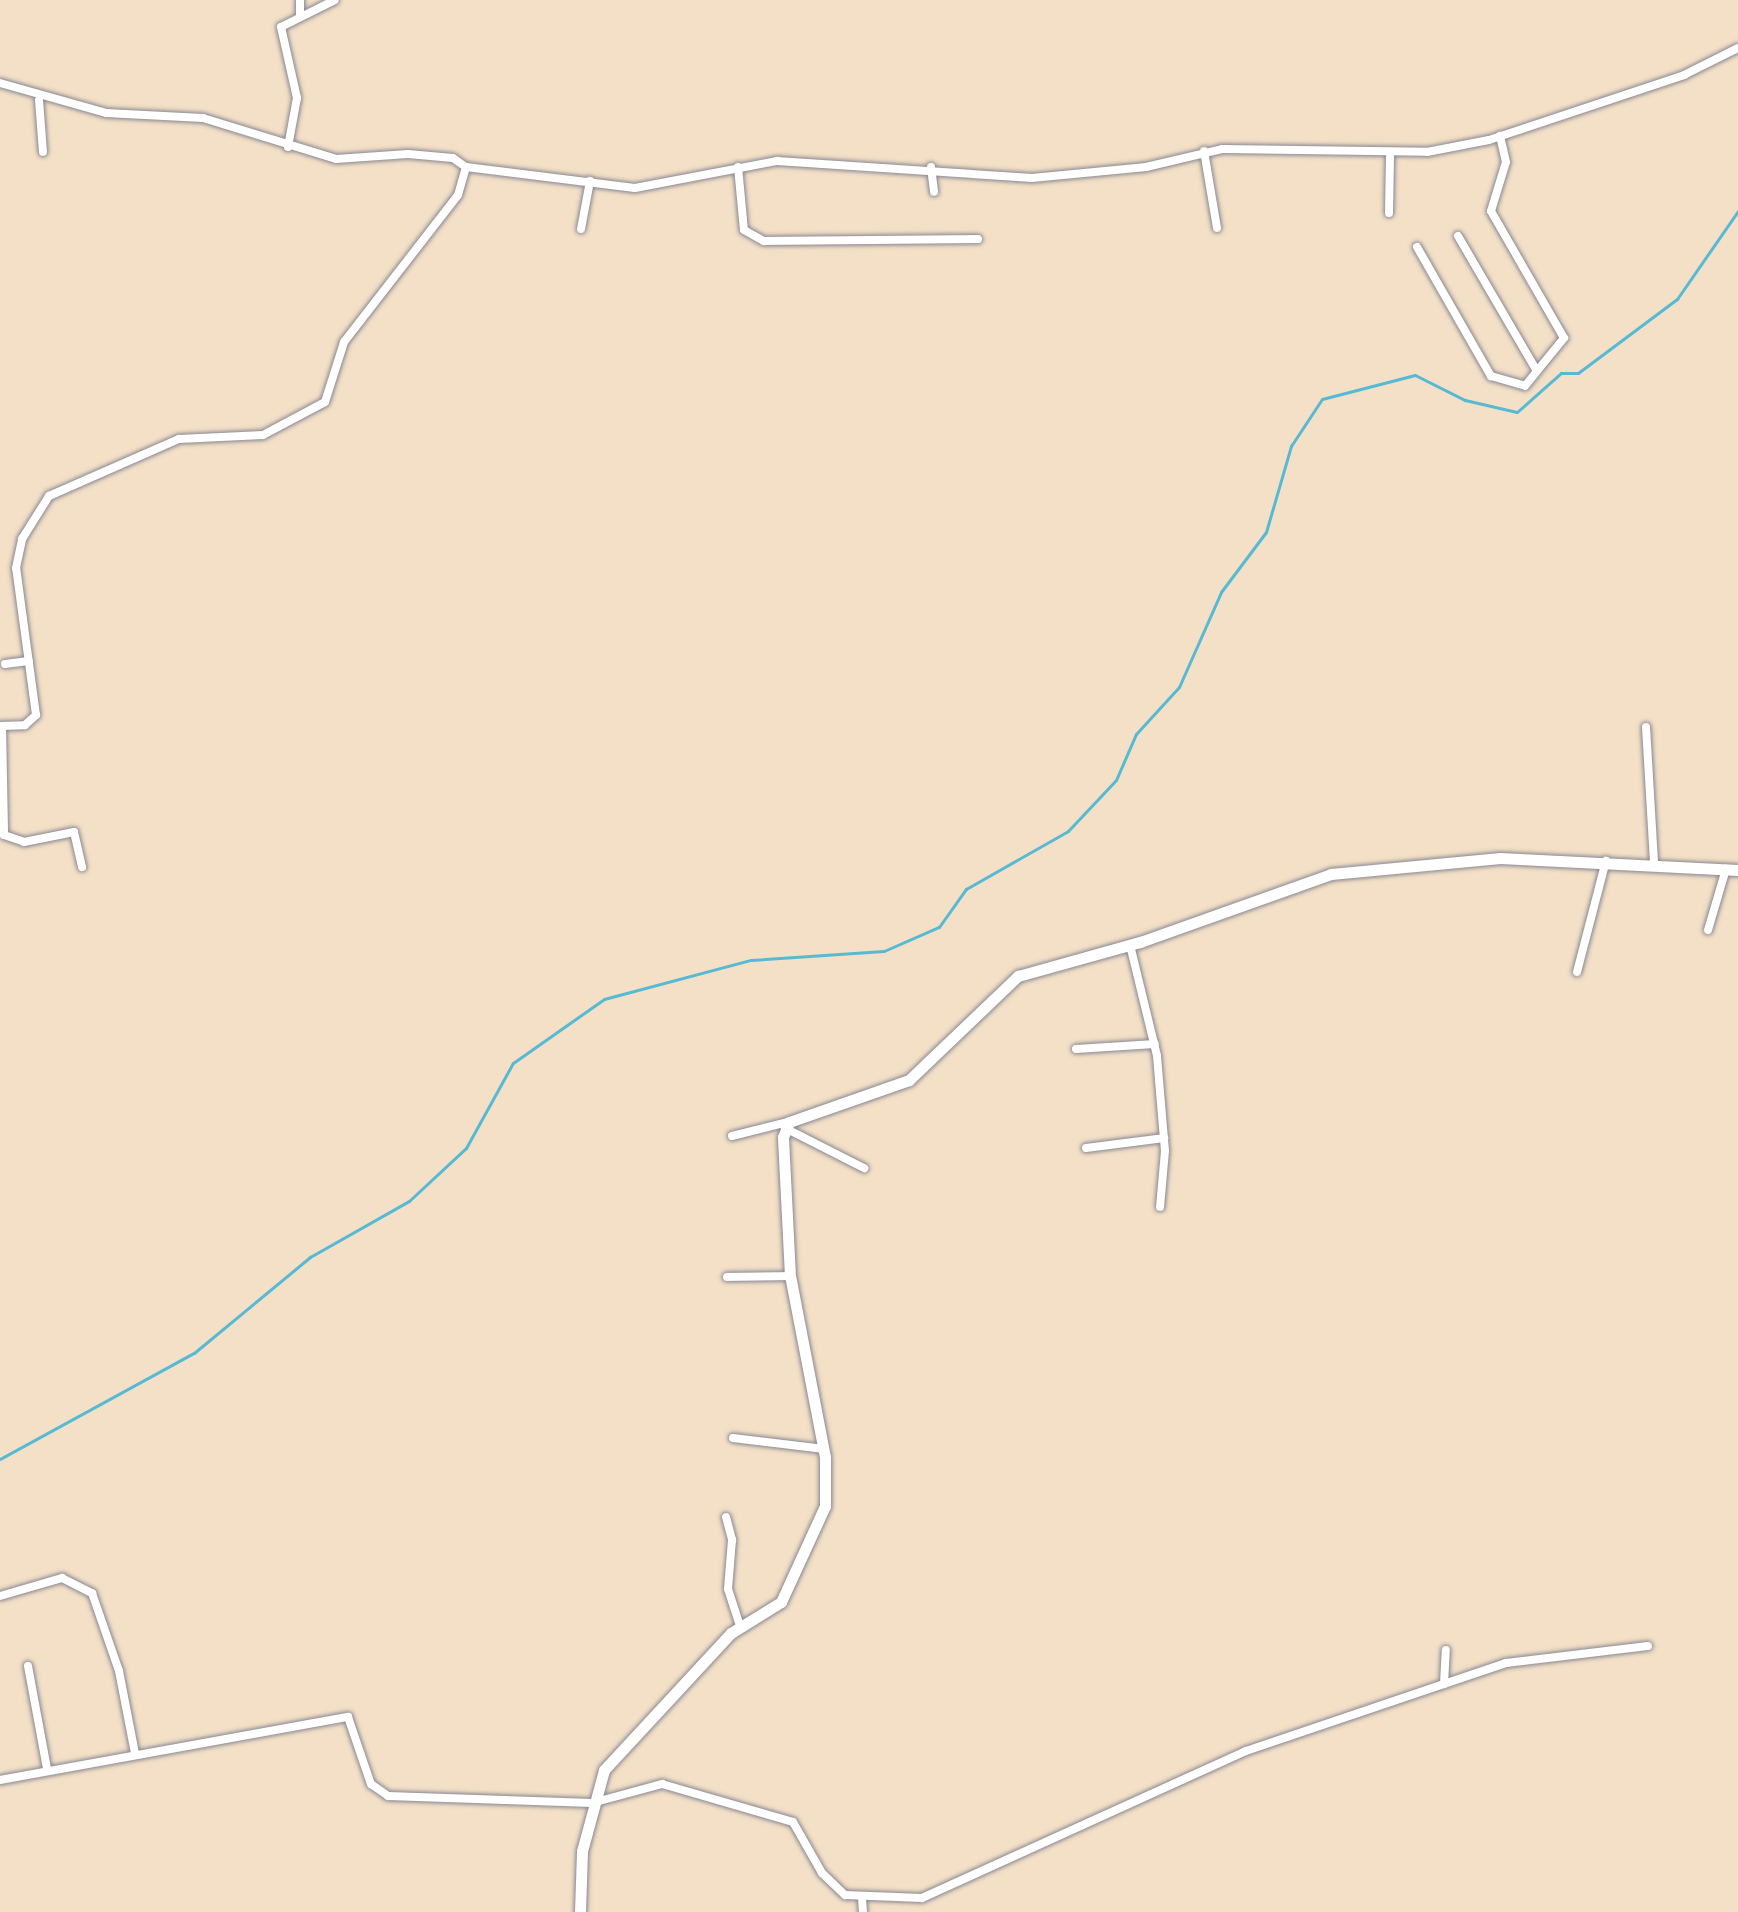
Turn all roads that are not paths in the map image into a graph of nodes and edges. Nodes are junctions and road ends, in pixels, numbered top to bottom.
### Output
1 (300, 0) edge
2 (335, 0) edge
3 (300, 16) junction
4 (1738, 48) edge
5 (0, 83) edge
6 (39, 100) junction
7 (1500, 136) junction
8 (288, 147) junction
9 (1204, 151) junction
10 (43, 152) dead end
11 (1390, 153) junction
12 (466, 167) junction
13 (738, 167) junction
14 (931, 167) junction
15 (590, 181) junction
16 (934, 192) dead end
17 (1389, 213) dead end
18 (1217, 228) dead end
19 (581, 229) dead end
20 (1458, 236) dead end
21 (978, 239) dead end
22 (1417, 247) dead end
23 (1537, 371) junction
24 (29, 661) junction
25 (5, 664) dead end
26 (1, 726) edge
27 (1646, 727) dead end
28 (1606, 861) junction
29 (1654, 862) junction
30 (82, 867) dead end
31 (1732, 870) edge
32 (1708, 930) dead end
33 (1130, 945) junction
34 (1577, 972) dead end
35 (1155, 1044) junction
36 (1076, 1049) dead end
37 (787, 1125) junction
38 (732, 1136) dead end
39 (1164, 1138) junction
40 (1086, 1148) dead end
41 (864, 1168) dead end
42 (1160, 1207) dead end
43 (790, 1276) junction
44 (727, 1277) dead end
45 (733, 1438) dead end
46 (824, 1449) junction
47 (726, 1517) dead end
48 (0, 1596) edge
49 (740, 1626) junction
50 (1648, 1646) dead end
51 (1446, 1650) dead end
52 (28, 1666) dead end
53 (1444, 1684) junction
54 (135, 1753) junction
55 (47, 1769) junction
56 (0, 1780) edge
57 (592, 1803) junction
58 (862, 1898) junction
59 (580, 1912) edge
60 (863, 1912) edge

1 - 3 street
2 - 3 street
3 - 8 street
4 - 7 street
5 - 6 street
6 - 8 street
6 - 10 street
7 - 11 street
7 - 23 street
8 - 12 street
9 - 11 street
9 - 14 street
9 - 18 street
11 - 17 street
12 - 15 street
12 - 24 street
13 - 14 street
13 - 15 street
13 - 21 street
14 - 16 street
15 - 19 street
20 - 23 street
22 - 23 street
24 - 25 street
24 - 26 street
26 - 30 street
27 - 29 street
28 - 29 street
28 - 33 street
28 - 34 street
29 - 31 street
31 - 32 street
33 - 35 street
33 - 37 street
35 - 36 street
35 - 39 street
37 - 38 street
37 - 41 street
37 - 43 street
39 - 40 street
39 - 42 street
43 - 44 street
43 - 46 street
45 - 46 street
46 - 49 street
47 - 49 street
48 - 54 street
49 - 57 street
50 - 53 street
51 - 53 street
52 - 55 street
53 - 58 street
54 - 55 street
54 - 57 street
55 - 56 street
57 - 58 street
57 - 59 street
58 - 60 street

